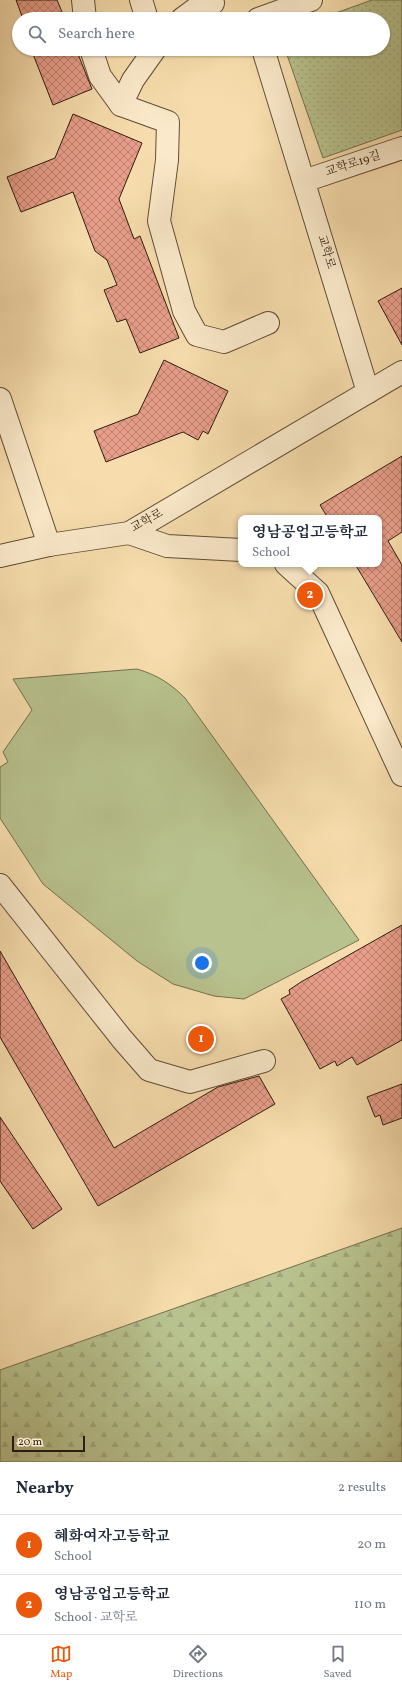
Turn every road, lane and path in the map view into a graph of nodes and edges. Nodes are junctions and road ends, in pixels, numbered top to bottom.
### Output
1 (83, 0) edge
2 (141, 0) edge
3 (311, 0) edge
4 (213, 3) dead end
5 (84, 12) edge
6 (145, 12) edge
7 (192, 12) edge
8 (278, 12) edge
9 (93, 56) edge
10 (150, 56) edge
11 (265, 56) edge
12 (120, 105) junction
13 (402, 148) edge
14 (304, 181) junction
15 (268, 323) dead end
16 (402, 372) edge
17 (368, 392) junction
18 (0, 399) edge
19 (129, 532) junction
20 (49, 545) junction
21 (238, 550) edge
22 (0, 556) edge
23 (289, 567) edge
24 (402, 775) edge
25 (0, 885) edge
26 (264, 1061) dead end

1 - 5 street
2 - 6 street
3 - 8 street
4 - 7 street
9 - 12 street
10 - 12 street
11 - 14 street, 교학로
12 - 15 street
13 - 14 street, 교학로19길
14 - 17 street, 교학로
16 - 17 street, 교학로
17 - 19 street, 교학로
18 - 20 street
19 - 20 street, 교학로
19 - 21 street
20 - 22 street, 교학로
23 - 24 street
25 - 26 street

